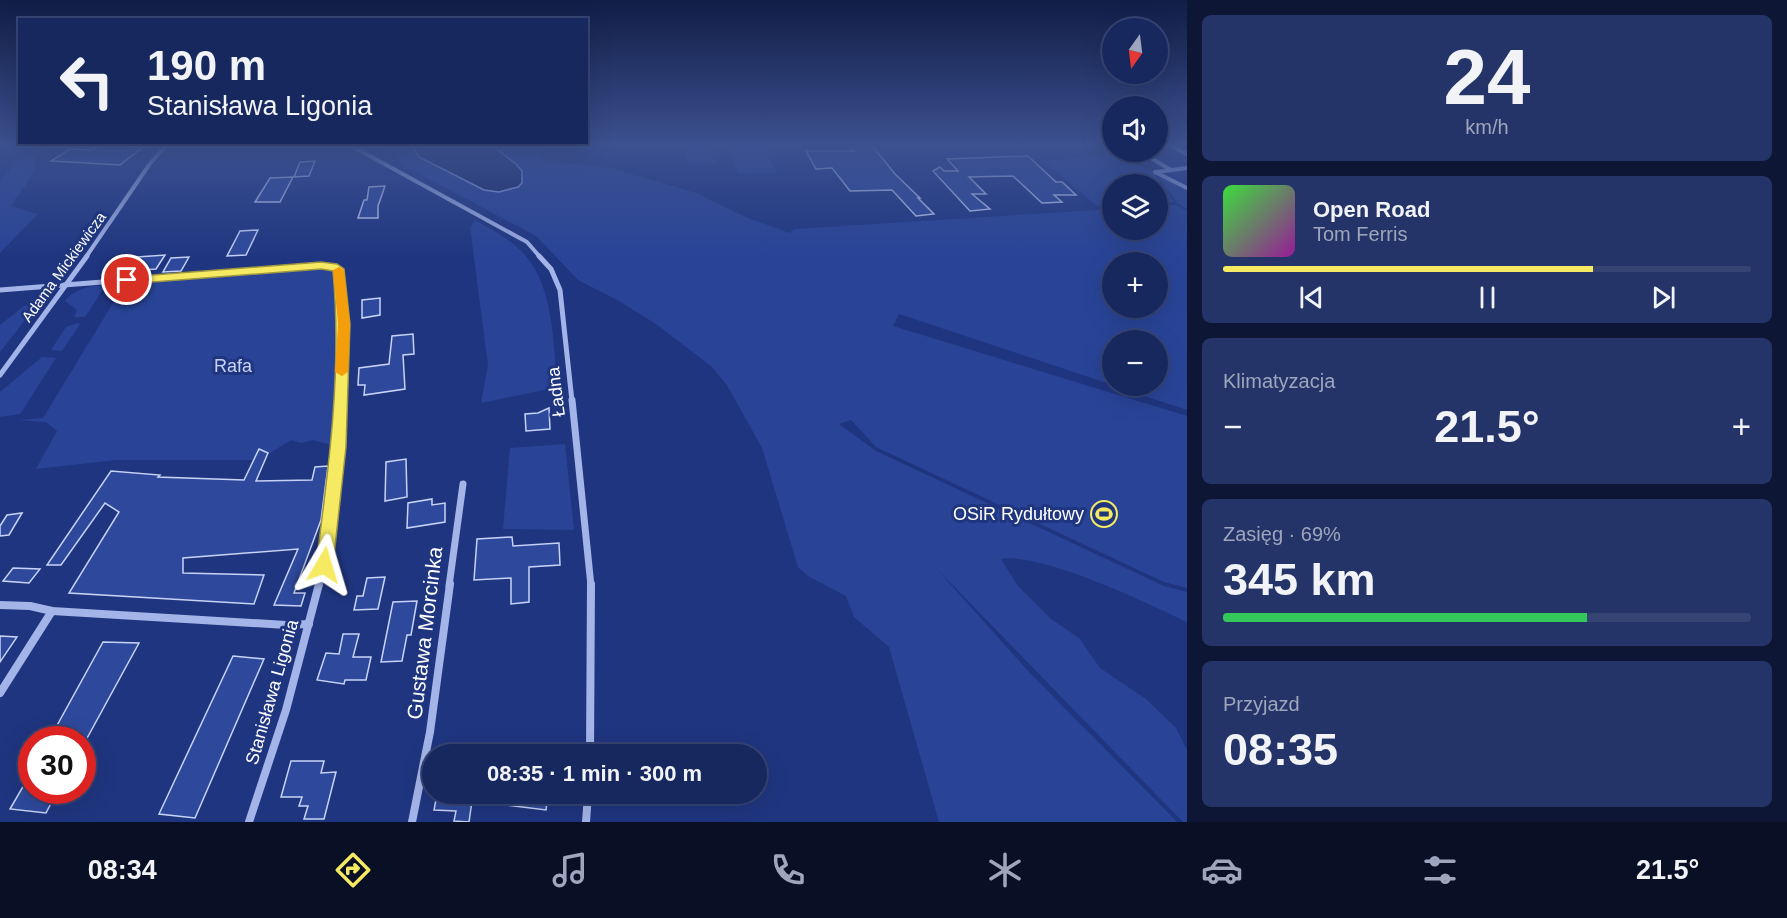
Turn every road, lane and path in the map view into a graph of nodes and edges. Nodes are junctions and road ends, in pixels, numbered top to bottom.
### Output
1 (138, 182) edge
2 (420, 182) edge
3 (65, 286) junction
4 (0, 290) edge
5 (0, 375) edge
6 (463, 484) dead end
7 (0, 605) edge
8 (52, 611) junction
9 (309, 624) junction
10 (0, 693) edge
11 (590, 744) edge
12 (587, 804) edge
13 (249, 822) edge
14 (412, 822) edge
15 (586, 822) edge

1 - 3 street, Adama Mickiewicza
2 - 11 street, Ładna
3 - 4 street
3 - 5 street, Adama Mickiewicza
3 - 9 street, Stanisława Ligonia
6 - 14 street, Gustawa Morcinka
7 - 8 street
8 - 9 street
8 - 10 street
9 - 13 street, Stanisława Ligonia
12 - 15 street

